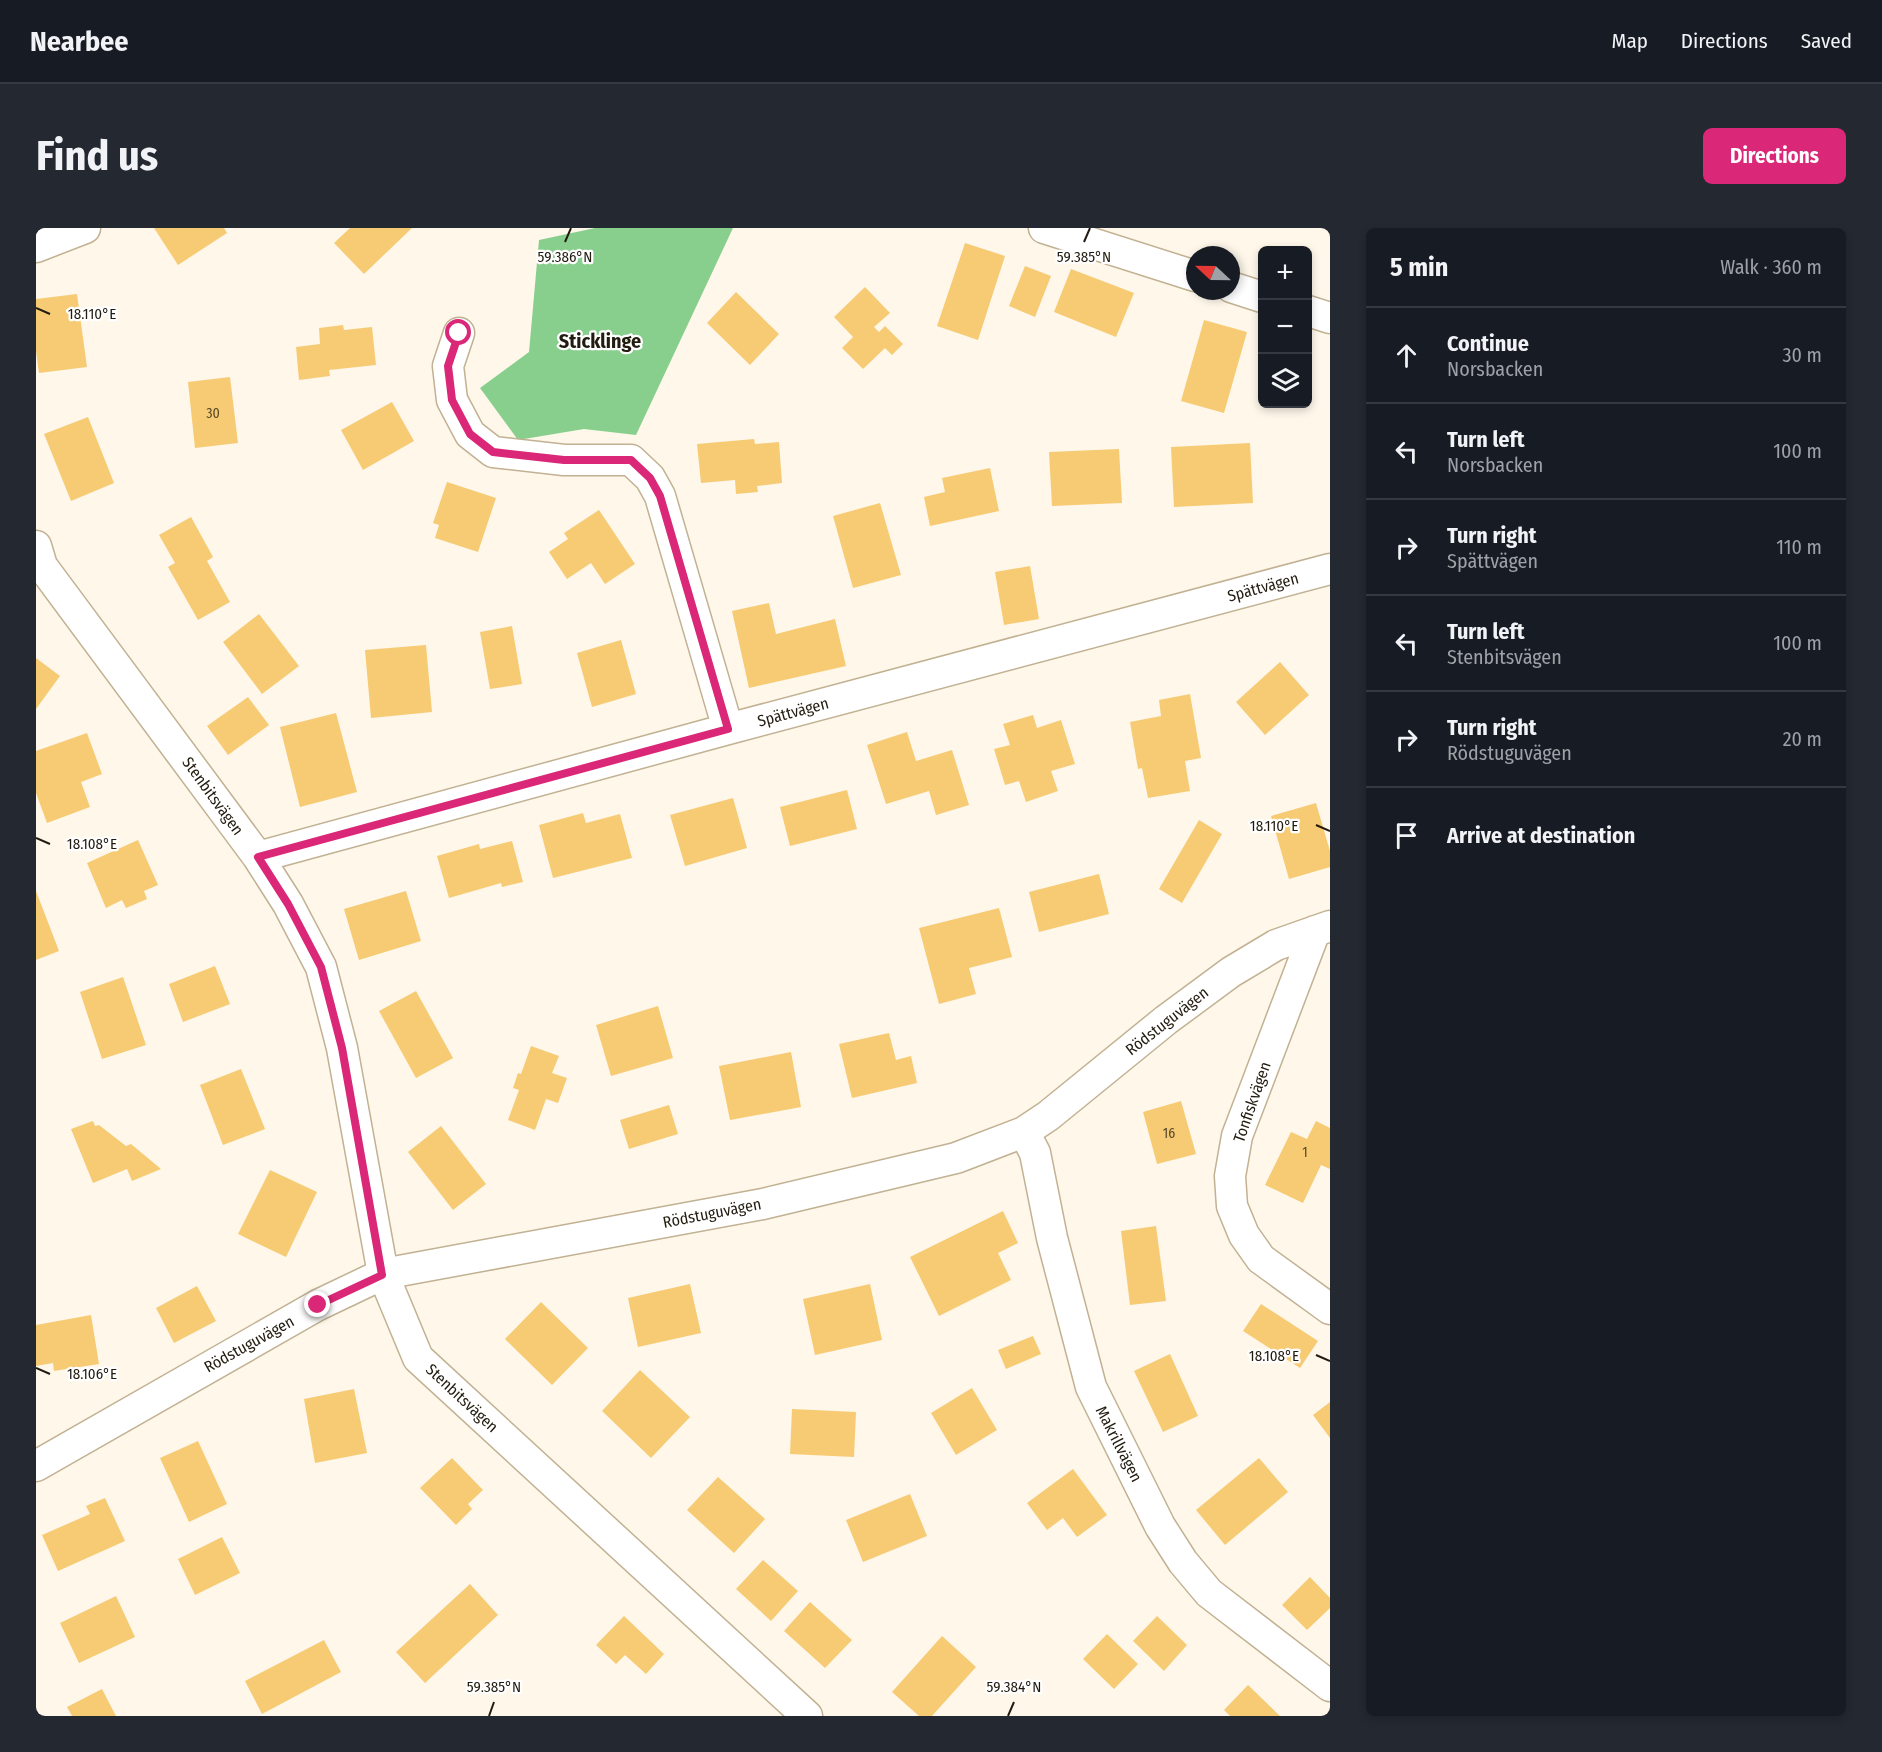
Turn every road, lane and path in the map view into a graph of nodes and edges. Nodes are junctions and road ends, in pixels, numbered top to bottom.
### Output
1 (85, 228) edge
2 (1044, 228) edge
3 (36, 247) edge
4 (1186, 273) edge
5 (1240, 290) edge
6 (1258, 295) edge
7 (1312, 312) edge
8 (1330, 318) edge
9 (459, 333) dead end
10 (38, 560) edge
11 (1330, 569) edge
12 (728, 729) junction
13 (258, 857) junction
14 (1323, 928) edge
15 (1024, 1132) junction
16 (382, 1275) junction
17 (1330, 1309) edge
18 (36, 1437) edge
19 (67, 1447) junction
20 (36, 1466) edge
21 (1330, 1686) edge
22 (807, 1716) edge

1 - 3 street
2 - 4 street
5 - 6 street
7 - 8 street
9 - 12 street
10 - 13 street, Stenbitsvägen
11 - 12 street, Spättvägen
12 - 13 street, Spättvägen
13 - 16 street, Stenbitsvägen
14 - 15 street, Rödstuguvägen
14 - 17 street, Tonfiskvägen
15 - 16 street, Rödstuguvägen
15 - 21 street, Makrillvägen
16 - 19 street, Rödstuguvägen
16 - 22 street, Stenbitsvägen
18 - 19 street
19 - 20 street, Rödstuguvägen

